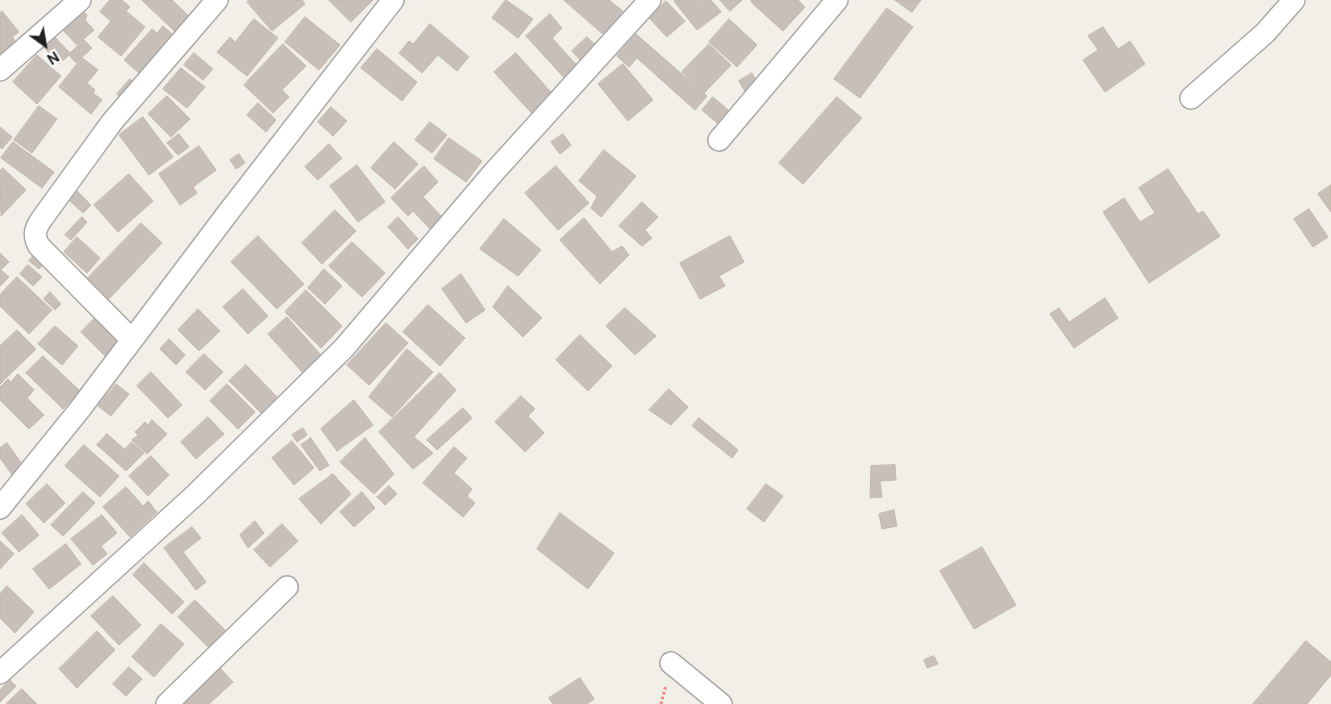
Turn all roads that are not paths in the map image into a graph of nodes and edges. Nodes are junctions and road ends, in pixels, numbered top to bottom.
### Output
1 (80, 0) edge
2 (217, 0) edge
3 (394, 0) edge
4 (650, 0) edge
5 (837, 0) edge
6 (1294, 0) edge
7 (0, 70) edge
8 (1191, 98) dead end
9 (719, 140) dead end
10 (132, 340) junction
11 (0, 508) edge
12 (286, 587) dead end
13 (671, 663) dead end
14 (0, 673) edge
15 (167, 704) edge
16 (721, 704) edge

1 - 7 street
2 - 10 street
3 - 10 street
4 - 14 street
5 - 9 street
6 - 8 street
10 - 11 street
12 - 15 street
13 - 16 street

